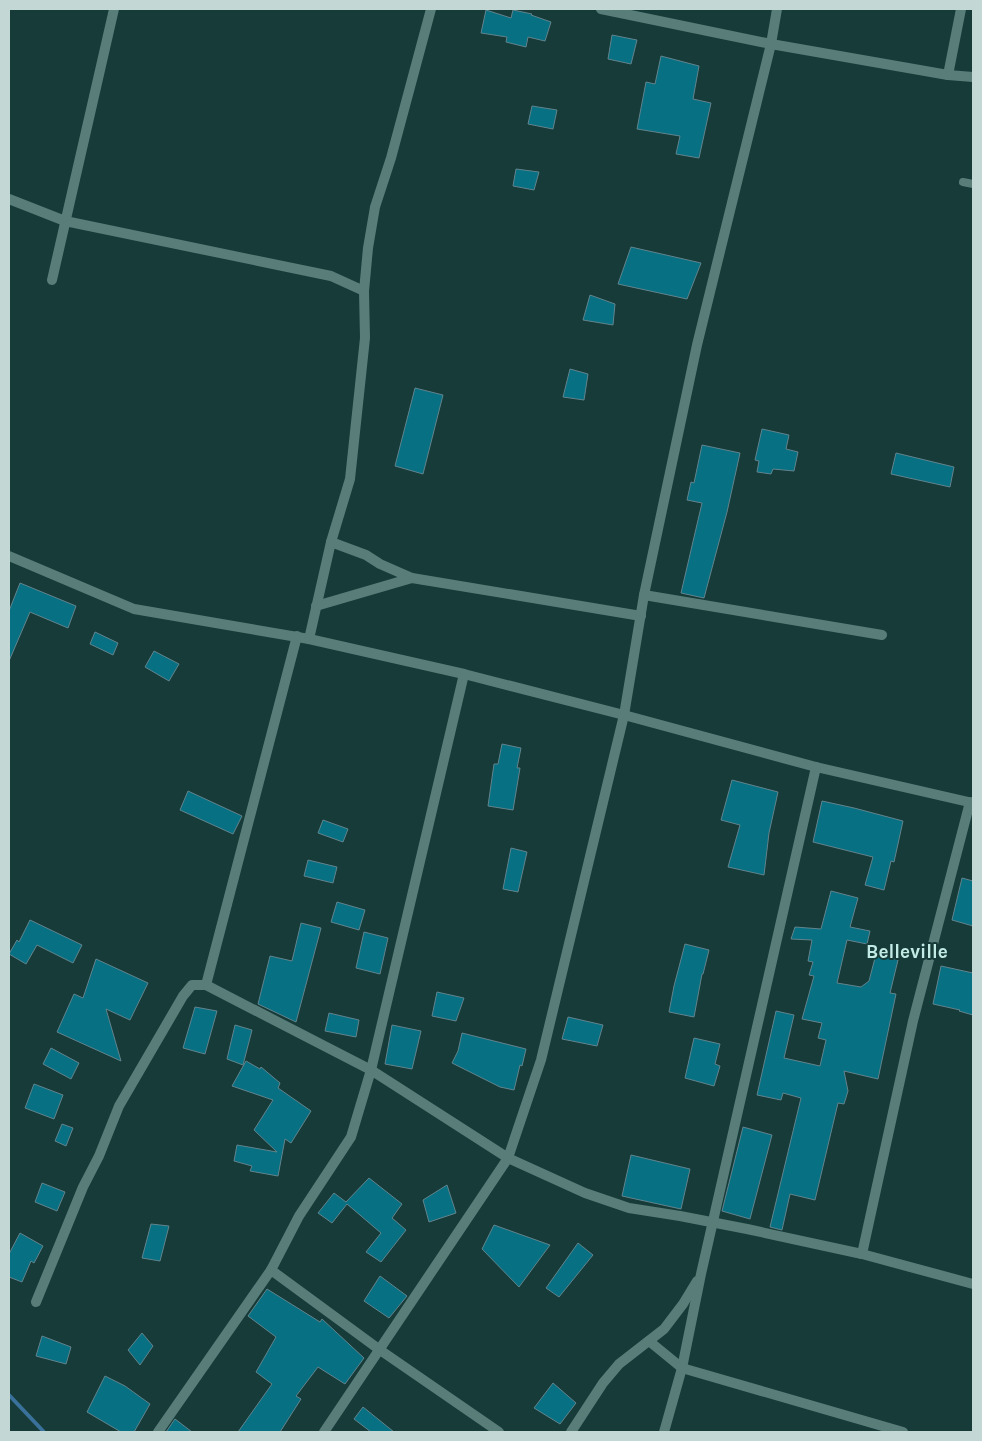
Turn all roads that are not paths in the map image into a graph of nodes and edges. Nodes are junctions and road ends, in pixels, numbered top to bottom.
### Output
1 (114, 9) edge
2 (431, 9) edge
3 (601, 9) edge
4 (777, 9) edge
5 (961, 9) edge
6 (771, 44) junction
7 (948, 75) junction
8 (973, 77) edge
9 (963, 182) dead end
10 (973, 184) edge
11 (9, 199) edge
12 (66, 222) junction
13 (52, 280) dead end
14 (364, 291) junction
15 (331, 542) junction
16 (9, 556) edge
17 (412, 578) junction
18 (644, 595) junction
19 (316, 606) junction
20 (641, 616) junction
21 (882, 635) dead end
22 (297, 636) junction
23 (309, 638) junction
24 (464, 674) junction
25 (624, 715) junction
26 (816, 767) junction
27 (972, 802) edge
28 (206, 985) junction
29 (371, 1070) junction
30 (508, 1158) junction
31 (713, 1223) junction
32 (862, 1254) junction
33 (271, 1270) junction
34 (701, 1274) junction
35 (973, 1284) edge
36 (36, 1302) dead end
37 (648, 1341) junction
38 (380, 1350) junction
39 (682, 1368) junction
40 (158, 1432) edge
41 (324, 1432) edge
42 (499, 1432) edge
43 (571, 1432) edge
44 (664, 1432) edge
45 (903, 1432) edge

1 - 12 street
2 - 14 street
3 - 6 street
4 - 6 street
5 - 7 street
6 - 7 street
6 - 18 street
7 - 8 street
9 - 10 lane
11 - 12 street
12 - 13 street
12 - 14 street
14 - 15 street
15 - 17 street
15 - 19 street
16 - 22 street
17 - 19 street
17 - 20 street
18 - 20 street
18 - 21 street
19 - 23 street
20 - 25 street
22 - 23 street
22 - 28 street
23 - 24 street
24 - 25 street
24 - 29 street
25 - 26 street
25 - 30 street
26 - 27 street
26 - 31 street
27 - 32 street
28 - 29 street
28 - 36 street
29 - 30 street
29 - 33 street
30 - 31 street
30 - 38 street
31 - 32 street
31 - 34 street
32 - 35 street
33 - 38 street
33 - 40 street
34 - 37 street
34 - 39 street
37 - 39 street
37 - 43 street
38 - 41 street
38 - 42 street
39 - 44 street
39 - 45 street

